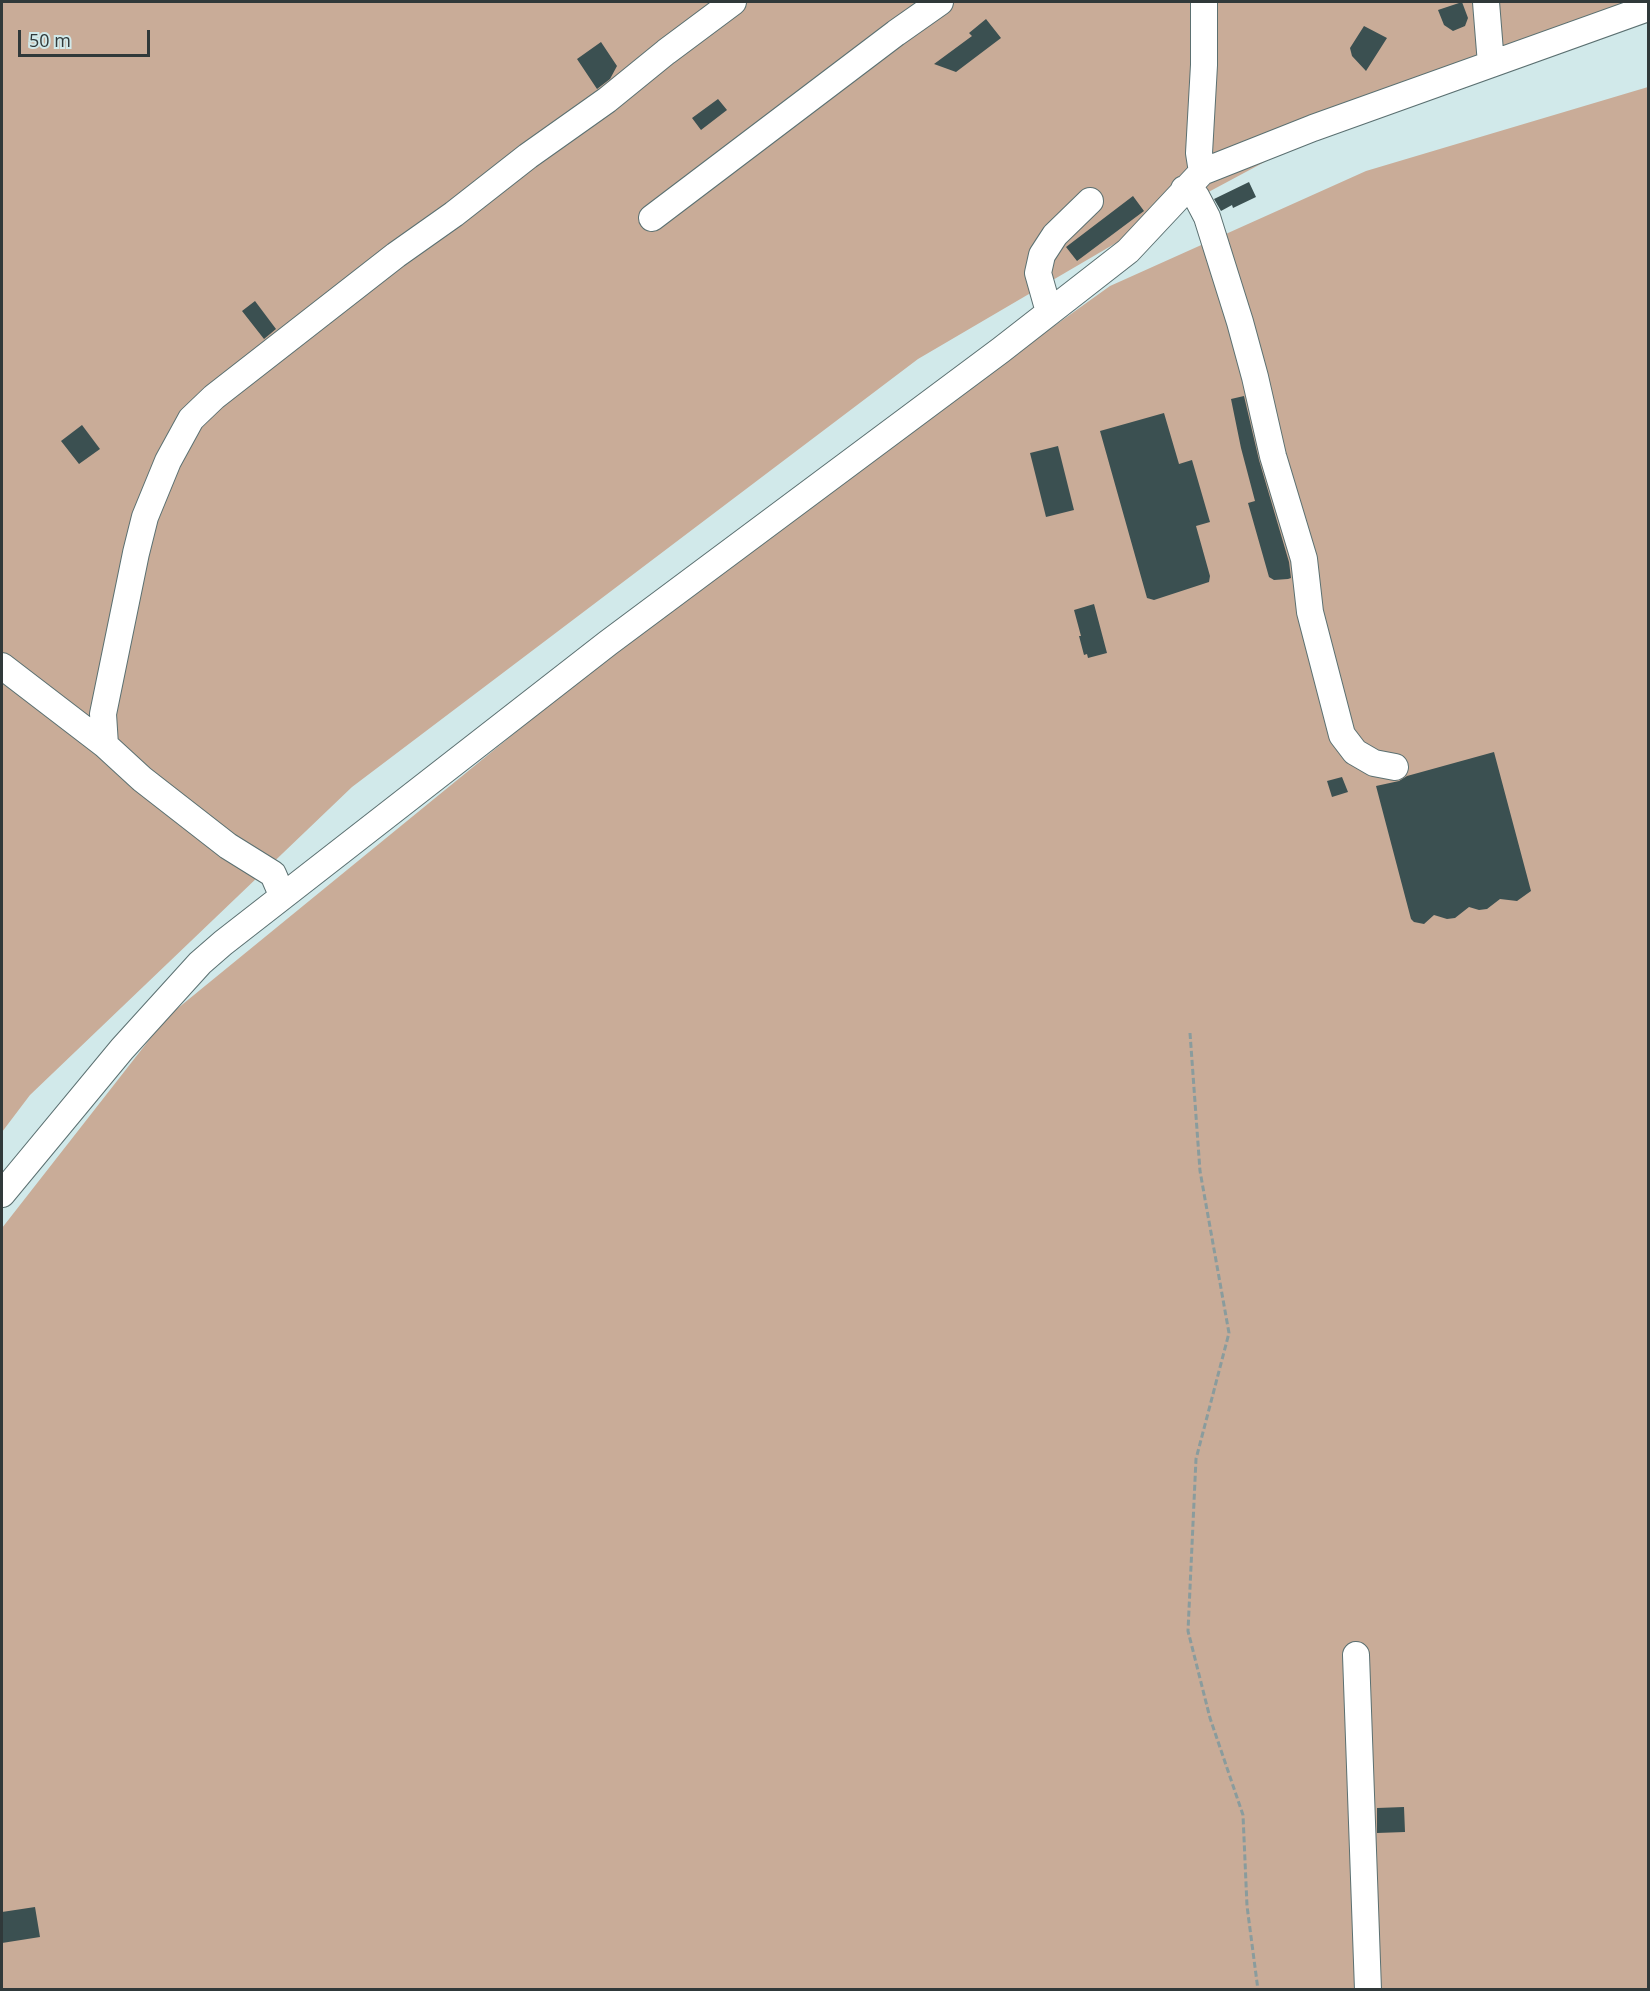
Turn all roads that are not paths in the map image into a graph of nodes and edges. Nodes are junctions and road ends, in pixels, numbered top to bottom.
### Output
1 (733, 2) edge
2 (940, 2) edge
3 (1204, 2) edge
4 (1485, 2) edge
5 (1648, 8) edge
6 (1491, 64) junction
7 (1193, 181) junction
8 (1090, 201) dead end
9 (652, 218) dead end
10 (1049, 312) junction
11 (2, 666) edge
12 (105, 745) junction
13 (1395, 767) dead end
14 (282, 895) junction
15 (2, 1194) edge
16 (1356, 1655) dead end
17 (1368, 1989) edge

1 - 12 street
2 - 9 street
3 - 7 street
4 - 6 street
5 - 6 street
6 - 7 street
7 - 10 street
7 - 13 street
8 - 10 street
10 - 14 street
11 - 12 street
12 - 14 street
14 - 15 street
16 - 17 street

